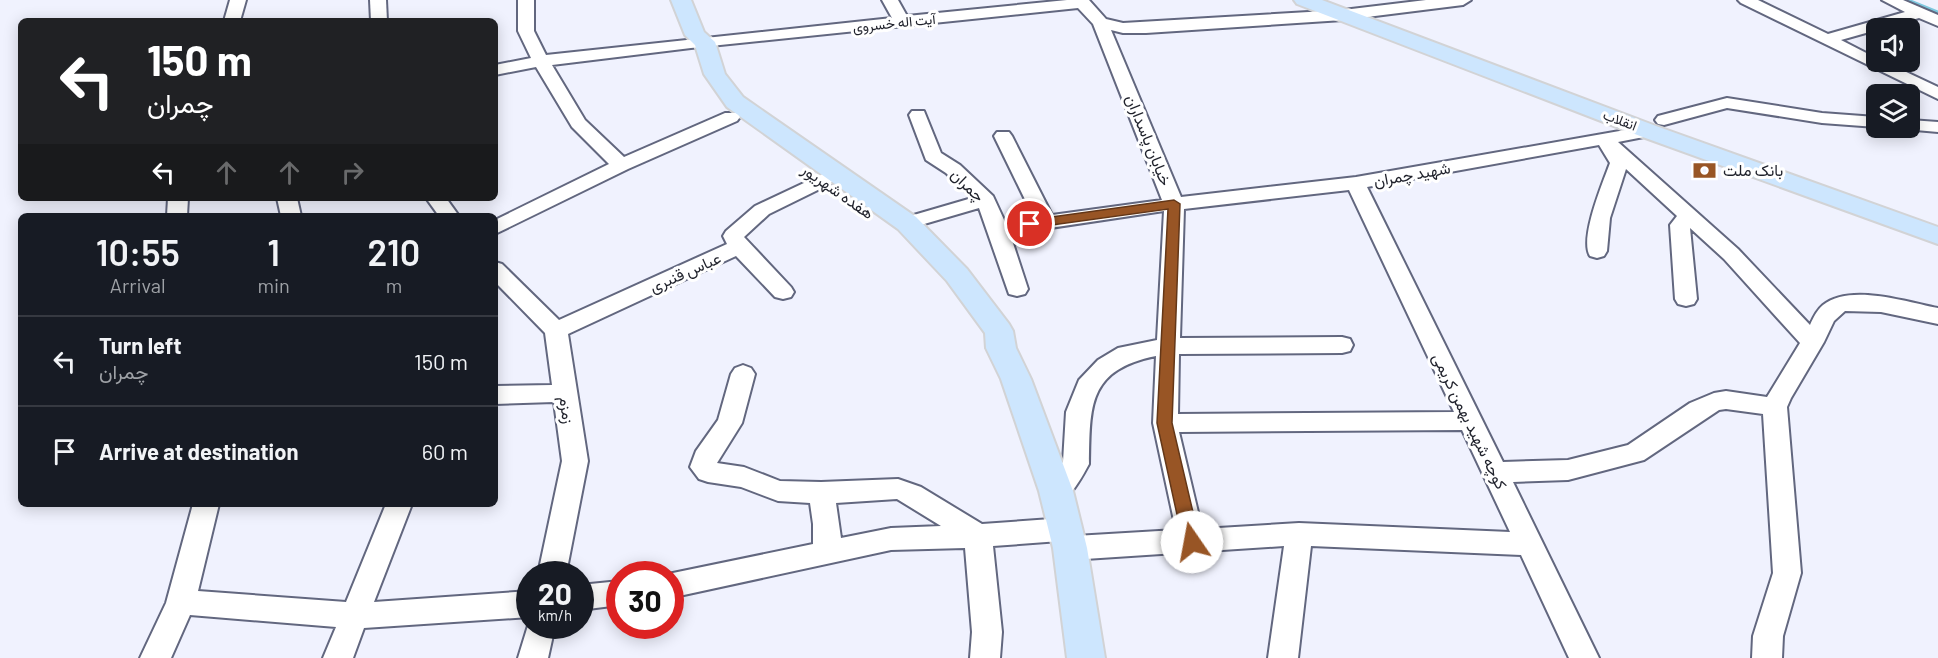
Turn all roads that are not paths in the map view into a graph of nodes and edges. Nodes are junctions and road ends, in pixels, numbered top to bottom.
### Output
1 (238, 0) edge
2 (378, 0) edge
3 (526, 0) edge
4 (681, 0) edge
5 (890, 0) edge
6 (1304, 0) edge
7 (1463, 0) edge
8 (1746, 0) edge
9 (1890, 0) edge
10 (1081, 2) edge
11 (1920, 13) junction
12 (1343, 15) junction
13 (232, 18) edge
14 (379, 18) edge
15 (1938, 21) edge
16 (902, 22) junction
17 (1100, 22) junction
18 (1827, 39) junction
19 (697, 40) junction
20 (540, 62) junction
21 (498, 69) edge
22 (1938, 94) edge
23 (918, 116) dead end
24 (731, 117) junction
25 (1866, 122) edge
26 (1656, 126) junction
27 (1920, 126) edge
28 (1938, 127) edge
29 (1003, 136) dead end
30 (1605, 140) junction
31 (621, 165) junction
32 (823, 180) junction
33 (1356, 183) junction
34 (986, 201) junction
35 (1174, 204) junction
36 (1689, 215) junction
37 (1046, 222) junction
38 (907, 223) junction
39 (498, 226) edge
40 (998, 229) junction
41 (1938, 236) edge
42 (739, 247) junction
43 (1597, 251) dead end
44 (498, 272) edge
45 (1017, 289) dead end
46 (783, 292) dead end
47 (1686, 299) dead end
48 (1938, 316) edge
49 (556, 330) junction
50 (1813, 342) junction
51 (1342, 345) dead end
52 (1167, 346) junction
53 (1000, 348) junction
54 (743, 374) dead end
55 (565, 393) junction
56 (498, 395) edge
57 (1775, 407) junction
58 (1470, 421) junction
59 (1165, 423) junction
60 (1495, 473) junction
61 (1056, 491) junction
62 (821, 493) junction
63 (205, 507) edge
64 (398, 507) edge
65 (1299, 534) junction
66 (978, 536) junction
67 (1067, 538) junction
68 (1192, 542) junction
69 (1529, 544) junction
70 (823, 554) junction
71 (555, 561) edge
72 (684, 583) edge
73 (180, 602) junction
74 (516, 605) edge
75 (356, 616) junction
76 (537, 639) edge
77 (155, 658) edge
78 (338, 658) edge
79 (532, 658) edge
80 (985, 658) edge
81 (1086, 658) edge
82 (1283, 658) edge
83 (1584, 658) edge
84 (1767, 658) edge

1 - 13 street
2 - 14 street
3 - 20 street
4 - 19 main road, هفده شهریور
5 - 16 street
6 - 12 main road, انقلاب
7 - 12 street
8 - 18 street
9 - 11 street
10 - 16 street, آیت اله خسروی
10 - 17 street, خیابان پاسداران
11 - 15 street
11 - 18 street
12 - 17 street
12 - 26 main road, انقلاب
16 - 19 street, آیت اله خسروی
17 - 35 street, خیابان پاسداران
18 - 22 street
19 - 20 street, آیت اله خسروی
19 - 24 main road, هفده شهریور
19 - 38 main road, هفده شهریور
20 - 21 street, آیت اله خسروی
20 - 31 street
23 - 34 street, چمران
24 - 31 street
24 - 32 main road, هفده شهریور
25 - 26 street, شهید چمران
26 - 30 street, شهید چمران
26 - 41 main road, انقلاب
27 - 28 street
29 - 37 street
30 - 33 street, شهید چمران
30 - 36 street
30 - 43 street
31 - 39 street
32 - 42 street, عباس قنبری
32 - 53 main road, هفده شهریور
33 - 35 street, شهید چمران
33 - 58 street, کوچه شهید بهمن کریمی
34 - 38 street
34 - 40 street, چمران
35 - 37 street
35 - 52 street, خیابان پاسداران
36 - 47 street
36 - 50 street
37 - 40 street
38 - 53 main road, هفده شهریور
40 - 45 street, چمران
42 - 46 street
42 - 49 street, عباس قنبری
44 - 49 street
48 - 50 street
49 - 55 street, زمزم
50 - 57 street
51 - 52 street
52 - 59 street, خیابان پاسداران
52 - 61 street
53 - 61 main road, هفده شهریور
54 - 62 street
55 - 56 street
55 - 71 street, زمزم
57 - 60 street
57 - 84 street
58 - 59 street
58 - 60 street, کوچه شهید بهمن کریمی
59 - 68 street, خیابان پاسداران
60 - 69 street, کوچه شهید بهمن کریمی
61 - 67 main road, هفده شهریور
62 - 66 street
62 - 70 street
63 - 73 street
64 - 75 street
65 - 68 street
65 - 69 street
65 - 82 street
66 - 67 street
66 - 70 street
66 - 80 street
67 - 68 street
67 - 81 main road, هفده شهریور
69 - 83 street, کوچه شهید بهمن کریمی
70 - 72 street
73 - 75 street
73 - 77 street
74 - 75 street
75 - 78 street
76 - 79 street

